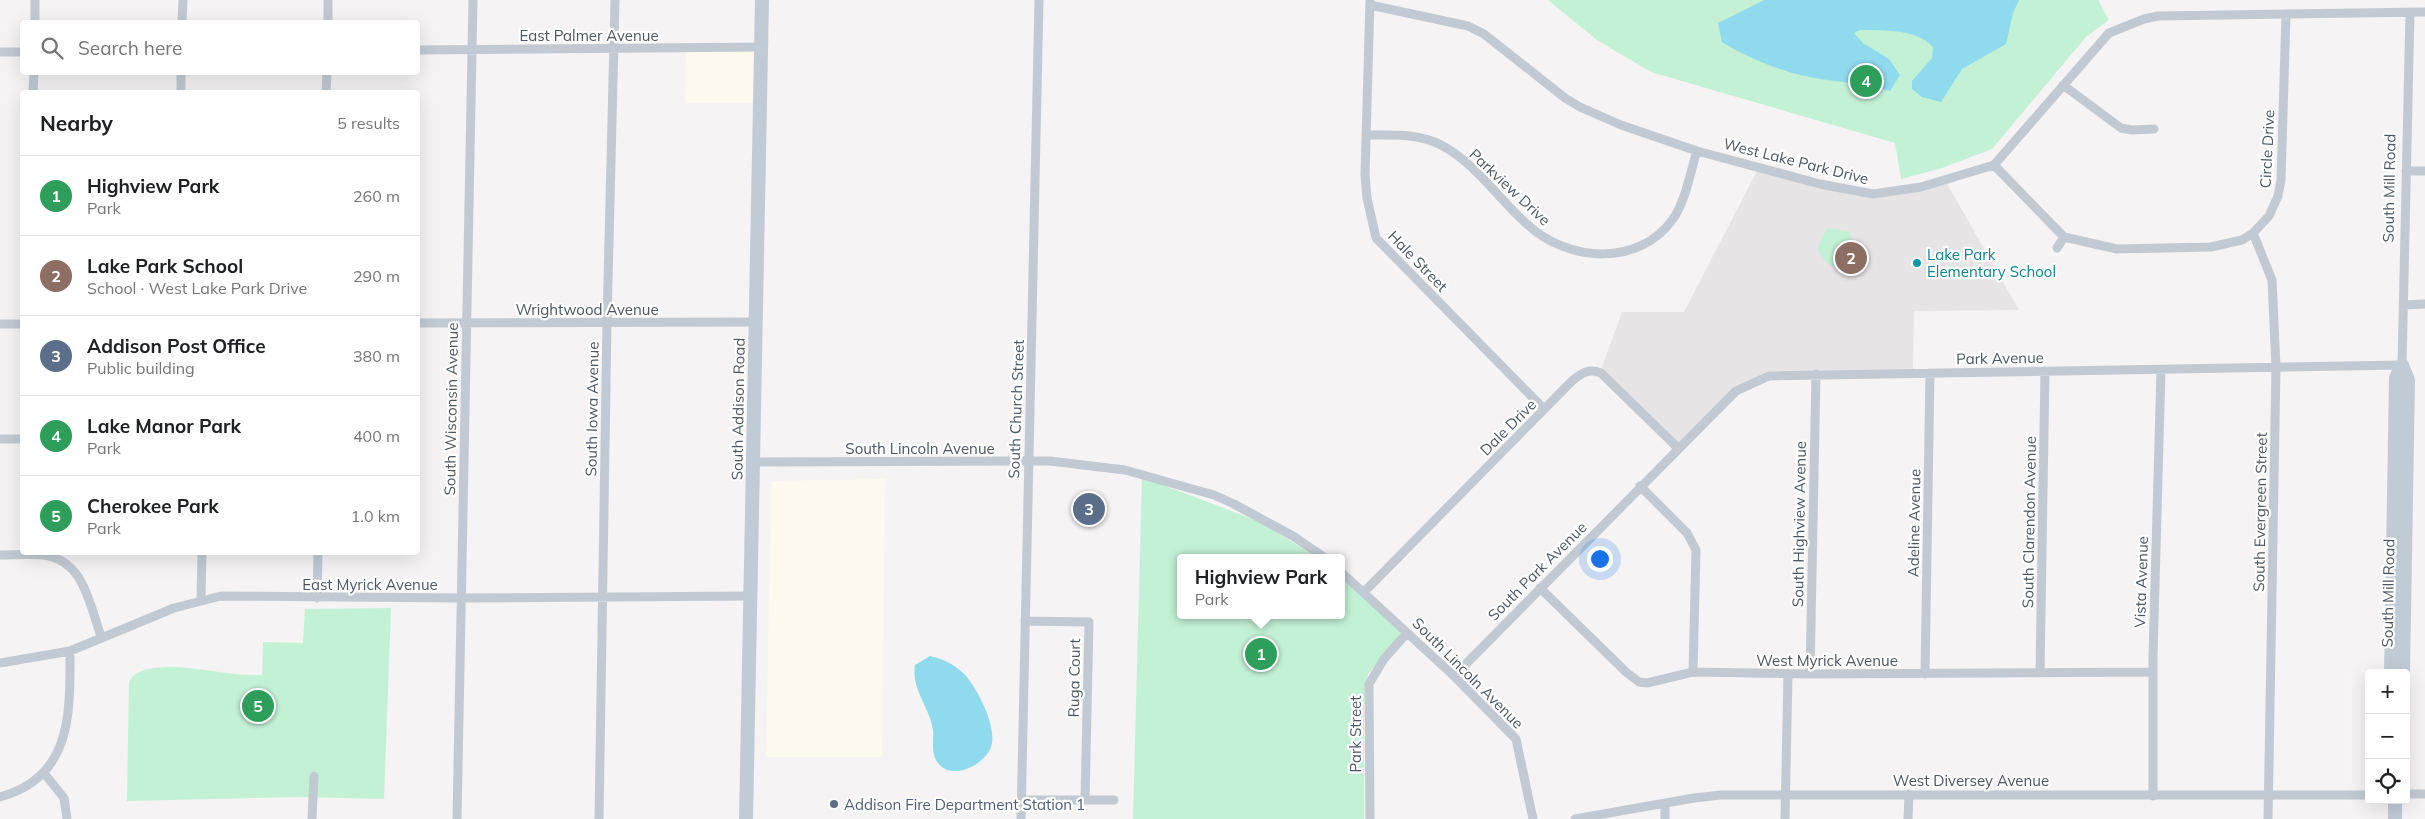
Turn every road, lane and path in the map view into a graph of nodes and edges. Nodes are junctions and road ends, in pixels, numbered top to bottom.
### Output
1 (35, 0) edge
2 (182, 0) edge
3 (328, 0) edge
4 (473, 0) edge
5 (615, 0) edge
6 (762, 0) edge
7 (1039, 0) edge
8 (1370, 2) edge
9 (2410, 12) junction
10 (2425, 12) edge
11 (2286, 14) junction
12 (35, 20) edge
13 (182, 20) edge
14 (328, 20) edge
15 (761, 47) junction
16 (420, 50) edge
17 (473, 50) junction
18 (614, 50) junction
19 (0, 52) edge
20 (20, 52) edge
21 (34, 75) edge
22 (181, 75) edge
23 (327, 75) edge
24 (2062, 85) junction
25 (33, 90) edge
26 (181, 90) edge
27 (326, 90) edge
28 (2154, 129) dead end
29 (1367, 135) junction
30 (1697, 151) junction
31 (1994, 166) junction
32 (2406, 171) junction
33 (2425, 171) edge
34 (2253, 233) junction
35 (2064, 237) junction
36 (2057, 248) dead end
37 (2425, 304) edge
38 (2403, 305) junction
39 (607, 322) junction
40 (756, 322) junction
41 (420, 323) edge
42 (467, 323) junction
43 (0, 324) edge
44 (20, 324) edge
45 (2402, 365) junction
46 (2276, 367) junction
47 (2161, 370) junction
48 (2045, 371) junction
49 (1930, 373) junction
50 (1816, 374) junction
51 (1544, 409) junction
52 (0, 439) edge
53 (20, 439) edge
54 (1678, 448) junction
55 (1029, 461) junction
56 (753, 462) junction
57 (1640, 486) junction
58 (1319, 554) edge
59 (0, 555) edge
60 (202, 555) edge
61 (318, 555) edge
62 (1345, 575) edge
63 (1540, 588) junction
64 (1364, 592) junction
65 (751, 596) junction
66 (604, 597) junction
67 (317, 598) junction
68 (461, 598) junction
69 (201, 599) junction
70 (1025, 621) junction
71 (1408, 633) junction
72 (101, 636) junction
73 (70, 651) junction
74 (0, 663) edge
75 (2391, 669) edge
76 (2403, 669) edge
77 (1693, 672) junction
78 (2153, 672) junction
79 (2040, 673) junction
80 (1788, 674) junction
81 (1810, 674) junction
82 (1925, 674) junction
83 (1454, 676) junction
84 (44, 773) junction
85 (314, 776) dead end
86 (1785, 794) junction
87 (1909, 794) junction
88 (2410, 794) edge
89 (2425, 794) edge
90 (2268, 795) junction
91 (2365, 795) edge
92 (2153, 796) junction
93 (0, 797) edge
94 (1021, 800) junction
95 (1085, 800) junction
96 (1114, 800) dead end
97 (1665, 803) junction
98 (2395, 804) edge
99 (67, 819) edge
100 (312, 819) edge
101 (457, 819) edge
102 (599, 819) edge
103 (746, 819) edge
104 (1020, 819) edge
105 (1370, 819) edge
106 (1533, 819) edge
107 (1575, 819) edge
108 (1665, 819) edge
109 (1785, 819) edge
110 (1908, 819) edge
111 (2268, 819) edge
112 (2395, 819) edge

1 - 12 street
2 - 13 street
3 - 14 street
4 - 17 street, South Wisconsin Avenue
5 - 18 street, South Iowa Avenue
6 - 15 street, South Addison Road
7 - 55 street, South Church Street
8 - 29 street, Hale Street
8 - 30 street, West Lake Park Drive
9 - 10 street
9 - 11 street
9 - 32 street, South Mill Road
11 - 24 street
11 - 34 street, Circle Drive
15 - 18 street, East Palmer Avenue
15 - 40 street, South Addison Road
16 - 17 street, East Palmer Avenue
17 - 18 street, East Palmer Avenue
17 - 42 street, South Wisconsin Avenue
18 - 39 street, South Iowa Avenue
19 - 20 street
21 - 25 street
22 - 26 street
23 - 27 street
24 - 28 street
24 - 31 street
29 - 30 street, Parkview Drive
29 - 51 street, Hale Street
30 - 31 street, West Lake Park Drive
31 - 35 street
32 - 33 street
32 - 38 street, South Mill Road
34 - 35 street, Circle Drive
34 - 46 street, South Evergreen Street
35 - 36 street
37 - 38 street
38 - 45 street, South Mill Road
39 - 40 street, Wrightwood Avenue
39 - 42 street, Wrightwood Avenue
39 - 66 street, South Iowa Avenue
40 - 56 street, South Addison Road
41 - 42 street, Wrightwood Avenue
42 - 68 street, South Wisconsin Avenue
43 - 44 street
45 - 46 street, Park Avenue
45 - 75 street, South Mill Road
45 - 76 street, South Mill Road
46 - 47 street, Park Avenue
46 - 90 street, South Evergreen Street
47 - 48 street, Park Avenue
47 - 78 street, Vista Avenue
48 - 49 street, Park Avenue
48 - 79 street, South Clarendon Avenue
49 - 50 street, Park Avenue
49 - 82 street, Adeline Avenue
50 - 54 street, Park Avenue
50 - 81 street, South Highview Avenue
51 - 54 street, Dale Drive
51 - 64 street, Dale Drive
52 - 53 street
54 - 57 street, Park Avenue
55 - 56 street, South Lincoln Avenue
55 - 58 street, South Lincoln Avenue
55 - 70 street, South Church Street
56 - 65 street, South Addison Road
57 - 63 street, South Park Avenue
57 - 77 street
59 - 72 street
60 - 69 street
61 - 67 street
62 - 64 street, South Lincoln Avenue
63 - 77 street, West Myrick Avenue
63 - 83 street, South Park Avenue
64 - 71 street, South Lincoln Avenue
65 - 66 street, East Myrick Avenue
65 - 103 street, South Addison Road
66 - 68 street, East Myrick Avenue
66 - 102 street, South Iowa Avenue
67 - 68 street, East Myrick Avenue
67 - 69 street, East Myrick Avenue
68 - 101 street, South Wisconsin Avenue
69 - 72 street, East Myrick Avenue
70 - 94 street, South Church Street
70 - 95 street, Ruga Court
71 - 83 street, South Lincoln Avenue
71 - 105 street, Park Street
72 - 73 street, East Myrick Avenue
73 - 74 street, East Myrick Avenue
73 - 84 street
77 - 80 street, West Myrick Avenue
78 - 79 street, West Myrick Avenue
78 - 92 street, Vista Avenue
79 - 82 street, West Myrick Avenue
80 - 81 street, West Myrick Avenue
80 - 86 street
81 - 82 street, West Myrick Avenue
83 - 106 street, South Lincoln Avenue
84 - 93 street
84 - 99 street
85 - 100 street
86 - 87 street, West Diversey Avenue
86 - 97 street, West Diversey Avenue
86 - 109 street
87 - 92 street, West Diversey Avenue
87 - 110 street
88 - 89 street
90 - 91 street, West Diversey Avenue
90 - 92 street, West Diversey Avenue
90 - 111 street, South Evergreen Street
94 - 95 street
94 - 104 street, South Church Street
95 - 96 street
97 - 107 street, West Diversey Avenue
97 - 108 street
98 - 112 street

